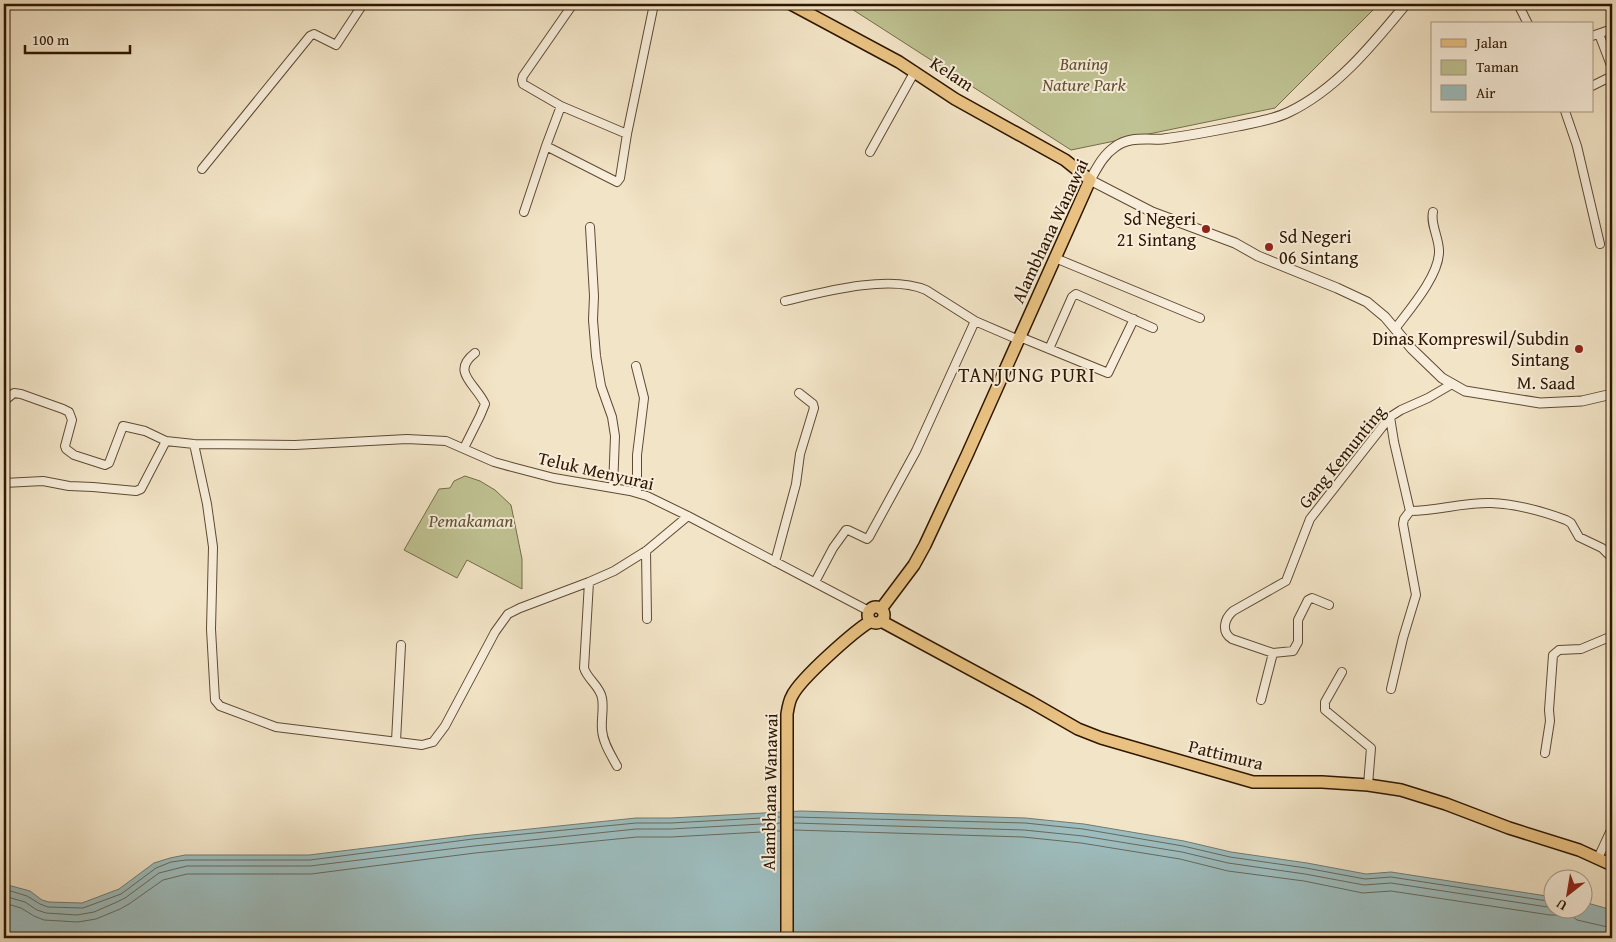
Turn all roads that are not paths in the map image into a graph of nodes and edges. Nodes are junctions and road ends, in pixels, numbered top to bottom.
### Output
1 (363, 4) edge
2 (573, 4) edge
3 (654, 4) edge
4 (791, 4) edge
5 (1406, 4) edge
6 (1518, 4) edge
7 (1527, 22) edge
8 (1612, 29) edge
9 (1595, 35) edge
10 (1612, 68) edge
11 (915, 71) junction
12 (1612, 76) edge
13 (1594, 85) edge
14 (561, 106) junction
15 (1564, 112) edge
16 (627, 134) junction
17 (546, 146) junction
18 (870, 152) dead end
19 (202, 169) dead end
20 (1090, 180) junction
21 (524, 212) dead end
22 (1433, 212) dead end
23 (590, 227) dead end
24 (1600, 244) dead end
25 (1055, 258) junction
26 (785, 301) dead end
27 (1200, 318) dead end
28 (1134, 319) junction
29 (975, 321) junction
30 (1153, 328) dead end
31 (1394, 329) junction
32 (1019, 338) junction
33 (1049, 349) junction
34 (475, 352) dead end
35 (636, 366) dead end
36 (1452, 384) junction
37 (799, 393) dead end
38 (1612, 394) edge
39 (4, 401) edge
40 (1390, 416) junction
41 (166, 441) junction
42 (194, 444) junction
43 (464, 448) junction
44 (4, 484) edge
45 (613, 488) junction
46 (637, 493) junction
47 (1410, 511) junction
48 (688, 516) junction
49 (646, 551) junction
50 (1612, 558) edge
51 (775, 562) junction
52 (589, 582) junction
53 (815, 582) junction
54 (1329, 605) dead end
55 (875, 616) junction
56 (647, 619) dead end
57 (1612, 636) edge
58 (401, 645) dead end
59 (1273, 653) junction
60 (1342, 672) dead end
61 (1391, 689) dead end
62 (1261, 700) dead end
63 (396, 741) junction
64 (1545, 753) dead end
65 (617, 766) dead end
66 (1368, 785) junction
67 (1612, 828) edge
68 (1598, 858) junction
69 (1612, 865) edge
70 (787, 938) edge

1 - 19 street
2 - 14 street
3 - 16 street
4 - 11 main road, Kelam
5 - 20 street, Alambhana Wanawai
6 - 7 street
8 - 9 street
9 - 10 street
11 - 18 street
11 - 20 main road, Kelam
12 - 13 street
14 - 16 street
14 - 17 street
15 - 24 street
16 - 17 street
17 - 21 street
20 - 25 main road, Alambhana Wanawai
20 - 31 street, M. Saad
22 - 31 street
23 - 45 street
25 - 27 street
25 - 32 main road, Alambhana Wanawai
26 - 29 street
28 - 30 street
28 - 33 street
28 - 33 street
29 - 32 street
29 - 53 street
31 - 36 street, M. Saad
32 - 33 street
32 - 55 main road, Alambhana Wanawai
34 - 43 street
35 - 46 street
36 - 38 street, M. Saad
36 - 40 street, Gang Kemunting
37 - 51 street
39 - 41 street, Teluk Menyurai
40 - 47 street
40 - 59 street, Gang Kemunting
41 - 42 street, Teluk Menyurai
41 - 44 street
42 - 43 street, Teluk Menyurai
42 - 63 street
43 - 45 street, Teluk Menyurai
45 - 46 street, Teluk Menyurai
46 - 48 street, Teluk Menyurai
47 - 50 street
47 - 61 street
48 - 49 street
48 - 51 street, Teluk Menyurai
49 - 52 street
49 - 56 street
51 - 53 street, Teluk Menyurai
52 - 63 street
52 - 65 street
53 - 55 street, Teluk Menyurai
54 - 59 street
55 - 66 main road, Pattimura
55 - 70 main road, Alambhana Wanawai
57 - 64 street
58 - 63 street
59 - 62 street
60 - 66 street
66 - 68 main road, Pattimura
67 - 68 street
68 - 69 main road, Pattimura

